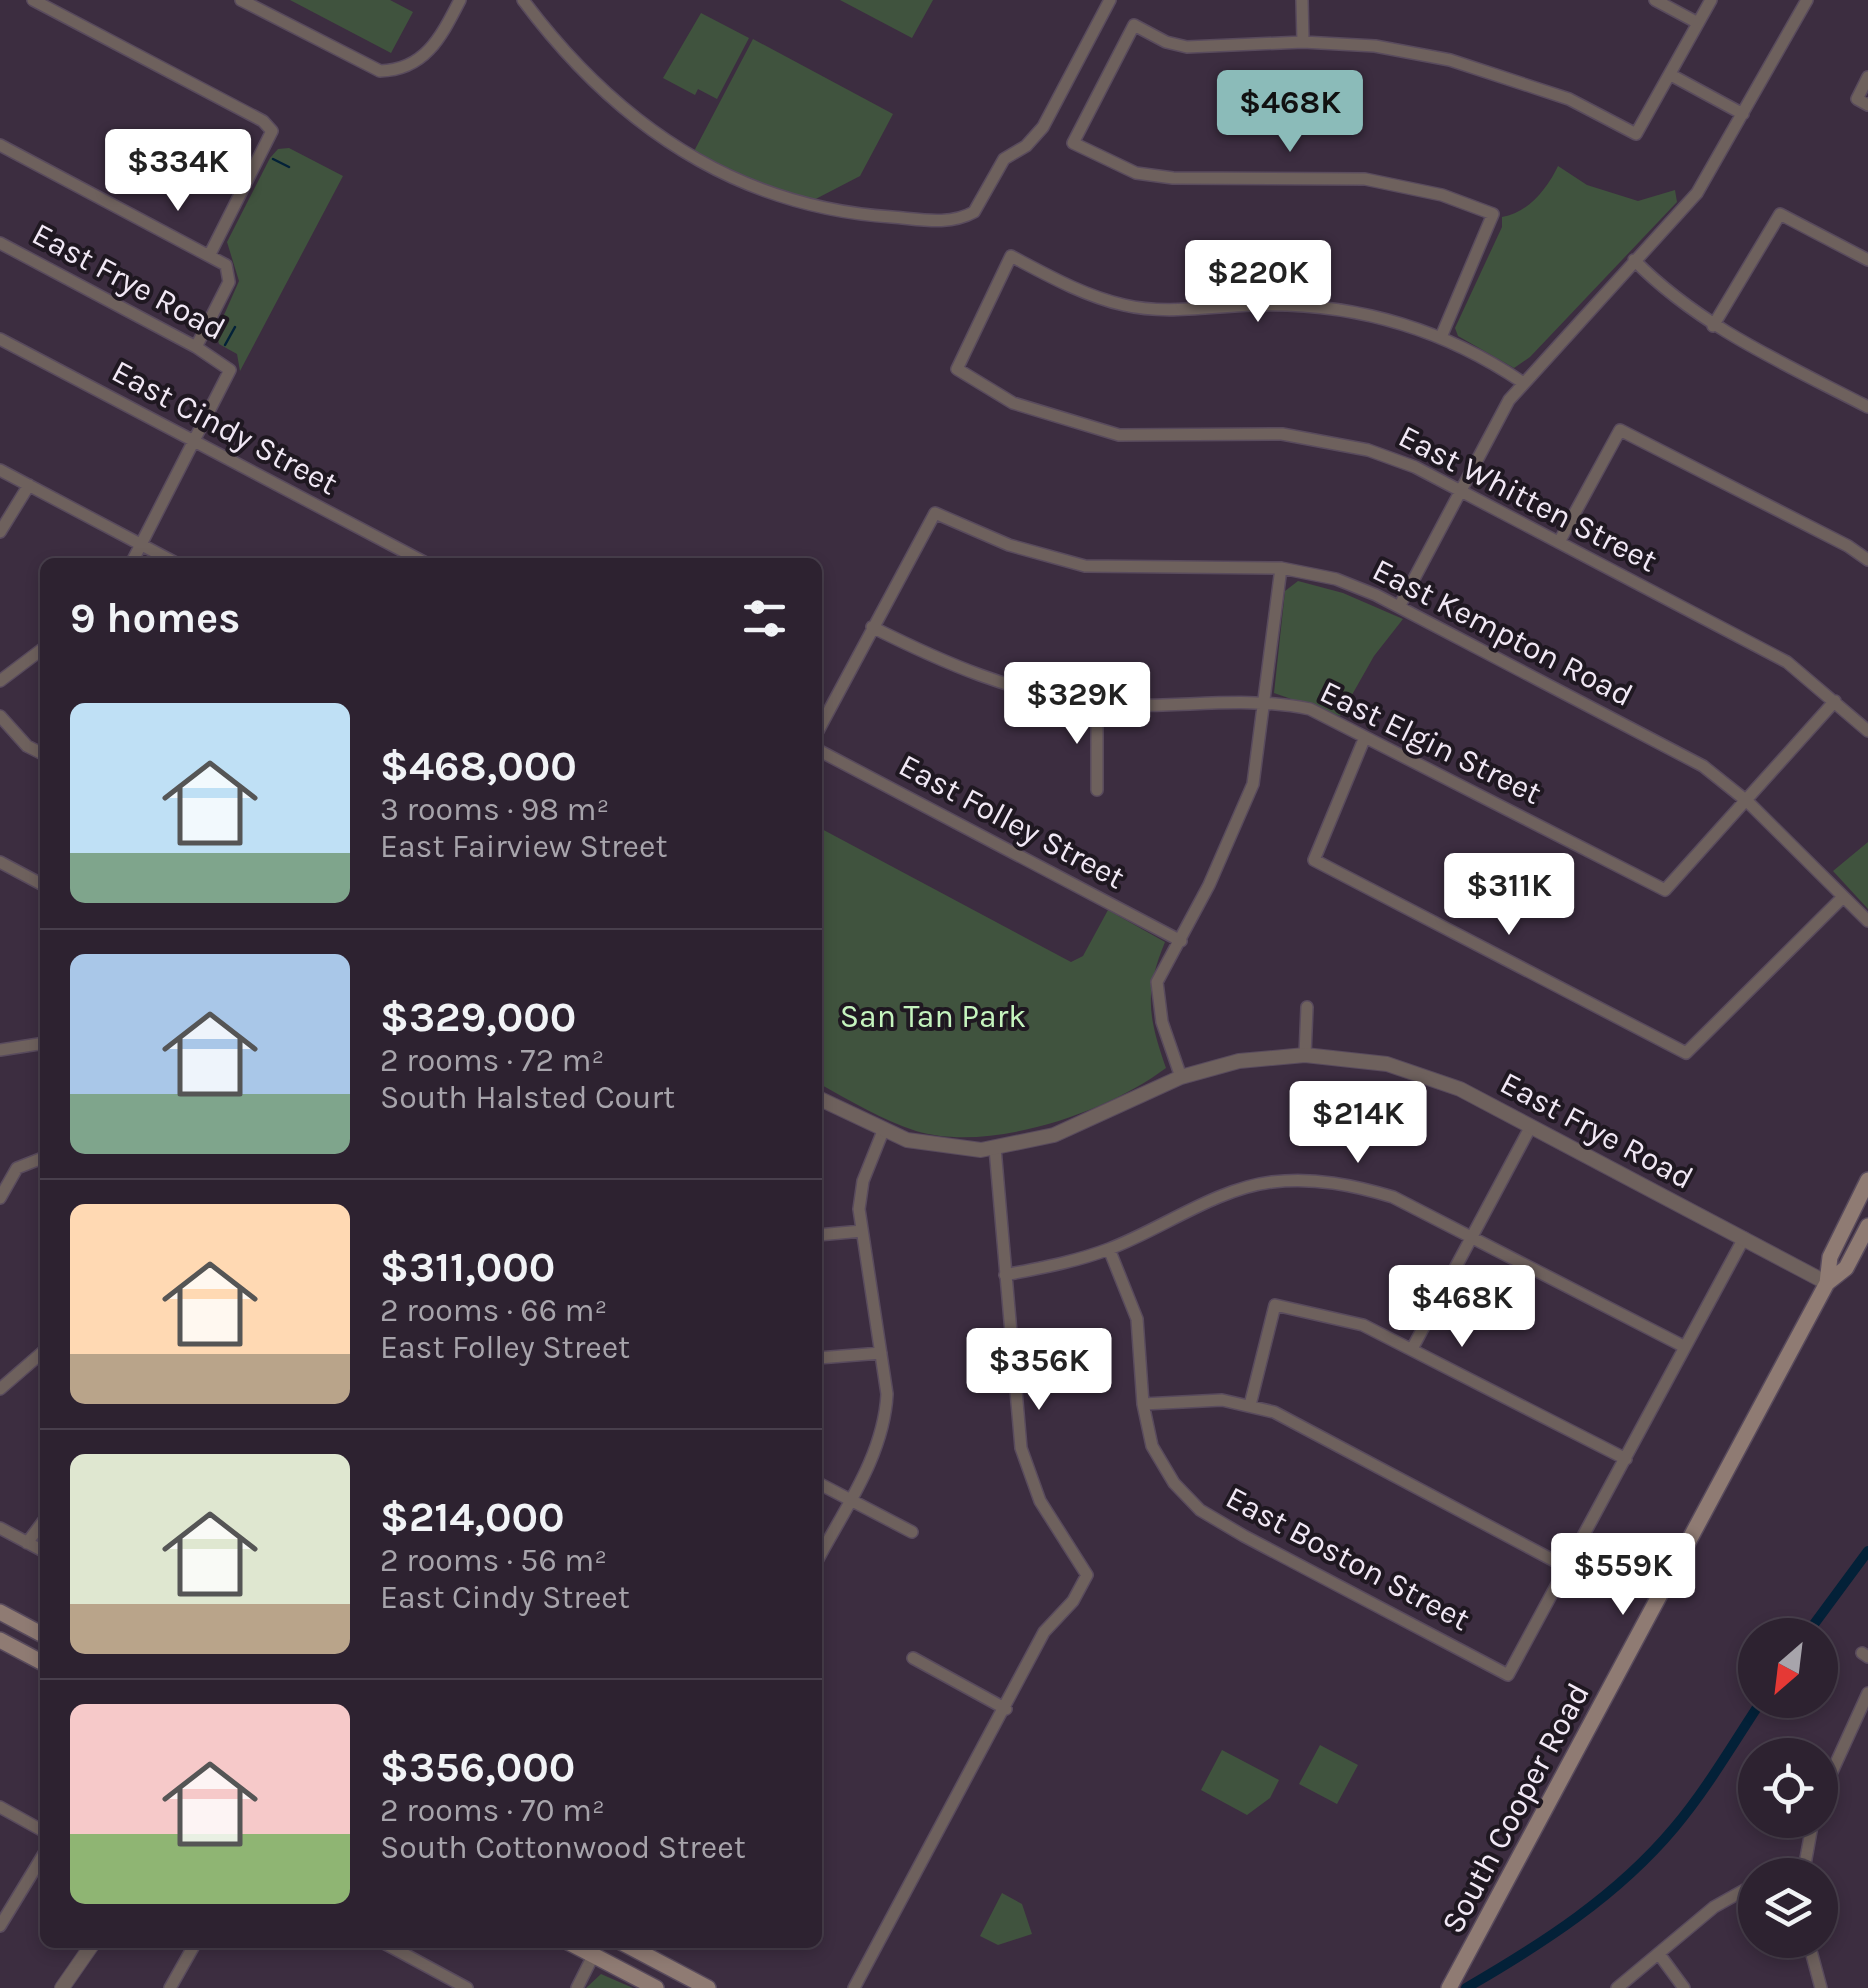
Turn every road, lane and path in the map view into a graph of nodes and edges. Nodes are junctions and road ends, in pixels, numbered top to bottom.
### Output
1 (34, 0) edge
2 (242, 0) edge
3 (460, 0) edge
4 (524, 0) edge
5 (1110, 0) edge
6 (1302, 0) edge
7 (1655, 0) edge
8 (1711, 0) edge
9 (1808, 0) edge
10 (1698, 23) junction
11 (1303, 42) junction
12 (1671, 75) junction
13 (1868, 77) edge
14 (1862, 102) edge
15 (1744, 114) junction
16 (0, 145) edge
17 (0, 243) edge
18 (210, 254) junction
19 (1634, 260) junction
20 (1868, 260) edge
21 (1712, 326) junction
22 (1441, 337) junction
23 (0, 339) edge
24 (196, 347) junction
25 (1522, 382) junction
26 (1868, 407) edge
27 (195, 443) junction
28 (0, 470) edge
29 (28, 485) junction
30 (1460, 489) junction
31 (0, 532) edge
32 (1559, 542) junction
33 (141, 545) junction
34 (134, 558) edge
35 (166, 558) edge
36 (416, 558) edge
37 (1868, 560) edge
38 (1281, 568) junction
39 (1400, 606) junction
40 (872, 627) junction
41 (40, 651) edge
42 (0, 681) edge
43 (1266, 700) junction
44 (1835, 701) junction
45 (1097, 703) junction
46 (0, 716) edge
47 (822, 723) edge
48 (1868, 731) edge
49 (1365, 737) junction
50 (40, 752) edge
51 (822, 752) edge
52 (1097, 790) dead end
53 (1748, 802) junction
54 (0, 862) edge
55 (40, 883) edge
56 (1842, 898) junction
57 (1868, 922) edge
58 (1180, 941) junction
59 (1307, 1007) dead end
60 (40, 1044) edge
61 (0, 1050) edge
62 (1306, 1055) junction
63 (1180, 1076) junction
64 (822, 1100) edge
65 (1530, 1126) junction
66 (883, 1132) junction
67 (996, 1148) junction
68 (40, 1159) edge
69 (1868, 1180) edge
70 (0, 1198) edge
71 (1862, 1206) edge
72 (1868, 1226) edge
73 (862, 1231) junction
74 (822, 1235) edge
75 (1471, 1236) junction
76 (1744, 1238) junction
77 (1109, 1249) junction
78 (1004, 1275) junction
79 (1827, 1283) junction
80 (1413, 1347) junction
81 (1685, 1347) junction
82 (880, 1353) junction
83 (40, 1354) edge
84 (822, 1358) edge
85 (0, 1389) edge
86 (1143, 1404) junction
87 (1250, 1405) junction
88 (1626, 1459) junction
89 (822, 1485) edge
90 (851, 1499) junction
91 (40, 1525) edge
92 (0, 1528) edge
93 (912, 1532) dead end
94 (27, 1543) junction
95 (40, 1550) edge
96 (822, 1552) edge
97 (1566, 1568) junction
98 (0, 1612) edge
99 (40, 1633) edge
100 (0, 1640) edge
101 (913, 1658) dead end
102 (40, 1661) edge
103 (1868, 1693) edge
104 (1006, 1709) junction
105 (1838, 1744) edge
106 (0, 1807) edge
107 (40, 1829) edge
108 (40, 1860) edge
109 (1738, 1894) edge
110 (0, 1926) edge
111 (90, 1948) edge
112 (193, 1948) edge
113 (393, 1948) edge
114 (579, 1948) edge
115 (632, 1948) edge
116 (1659, 1954) junction
117 (594, 1956) junction
118 (1813, 1958) edge
119 (1452, 1983) edge
120 (62, 1988) edge
121 (170, 1988) edge
122 (468, 1988) edge
123 (577, 1988) edge
124 (656, 1988) edge
125 (708, 1988) edge
126 (854, 1988) edge
127 (1617, 1988) edge
128 (1684, 1988) edge
129 (1821, 1988) edge

1 - 18 street
2 - 3 street
4 - 5 street
6 - 11 street
7 - 10 street
8 - 10 street
9 - 15 street
10 - 12 street
11 - 12 street
11 - 22 street
12 - 15 street
13 - 14 street
15 - 19 street
16 - 18 street
17 - 24 street, East Frye Road
18 - 24 street
19 - 21 street
19 - 25 street
20 - 21 street
21 - 26 street
22 - 25 street
22 - 30 street, East Whitten Street
23 - 27 street, East Cindy Street
24 - 27 street, East Frye Road
25 - 30 street
27 - 33 street
27 - 36 street, East Cindy Street
28 - 29 street
29 - 31 street
29 - 33 street
30 - 32 street, East Whitten Street
30 - 39 street
32 - 37 street
32 - 44 street, East Whitten Street
33 - 34 street
33 - 35 street
38 - 39 street, East Kempton Road
38 - 40 street, East Kempton Road
38 - 43 street
39 - 53 street, East Kempton Road
40 - 45 street, East Elgin Street
40 - 47 street
41 - 42 street
43 - 45 street, East Elgin Street
43 - 49 street, East Elgin Street
43 - 58 street
44 - 48 street, East Whitten Street
44 - 53 street
45 - 52 street
46 - 50 street
49 - 53 street, East Elgin Street
49 - 56 street
51 - 58 street, East Folley Street
53 - 56 street, East Kempton Road
54 - 55 street
56 - 57 street, East Kempton Road
58 - 63 street
59 - 62 street
60 - 61 street
62 - 63 street, East Frye Road
62 - 65 street, East Frye Road
63 - 67 street, East Frye Road
64 - 66 street, East Frye Road
65 - 75 street
65 - 76 street, East Frye Road
66 - 67 street, East Frye Road
66 - 73 street
67 - 78 street
68 - 70 street
69 - 71 main road, South Cooper Road
71 - 79 main road, South Cooper Road
72 - 79 main road, South Cooper Road
73 - 74 street
73 - 82 street
75 - 77 street
75 - 80 street
75 - 81 street
76 - 79 street, East Frye Road
76 - 81 street
77 - 78 street
77 - 86 street, East Boston Street
78 - 104 street
79 - 119 main road, South Cooper Road
80 - 87 street
80 - 88 street
81 - 88 street
82 - 84 street
82 - 90 street
83 - 85 street
86 - 87 street
86 - 97 street, East Boston Street
87 - 97 street
88 - 97 street
89 - 90 street
90 - 93 street
90 - 96 street
91 - 94 street
92 - 94 street
94 - 95 street
98 - 99 main road
100 - 102 main road
101 - 104 street
103 - 105 street
104 - 126 street
106 - 107 street
108 - 110 street
109 - 116 street
111 - 120 street
112 - 121 street
113 - 122 street
114 - 117 main road
115 - 125 main road
116 - 127 street
116 - 128 street
117 - 123 street
117 - 124 main road
118 - 129 street

